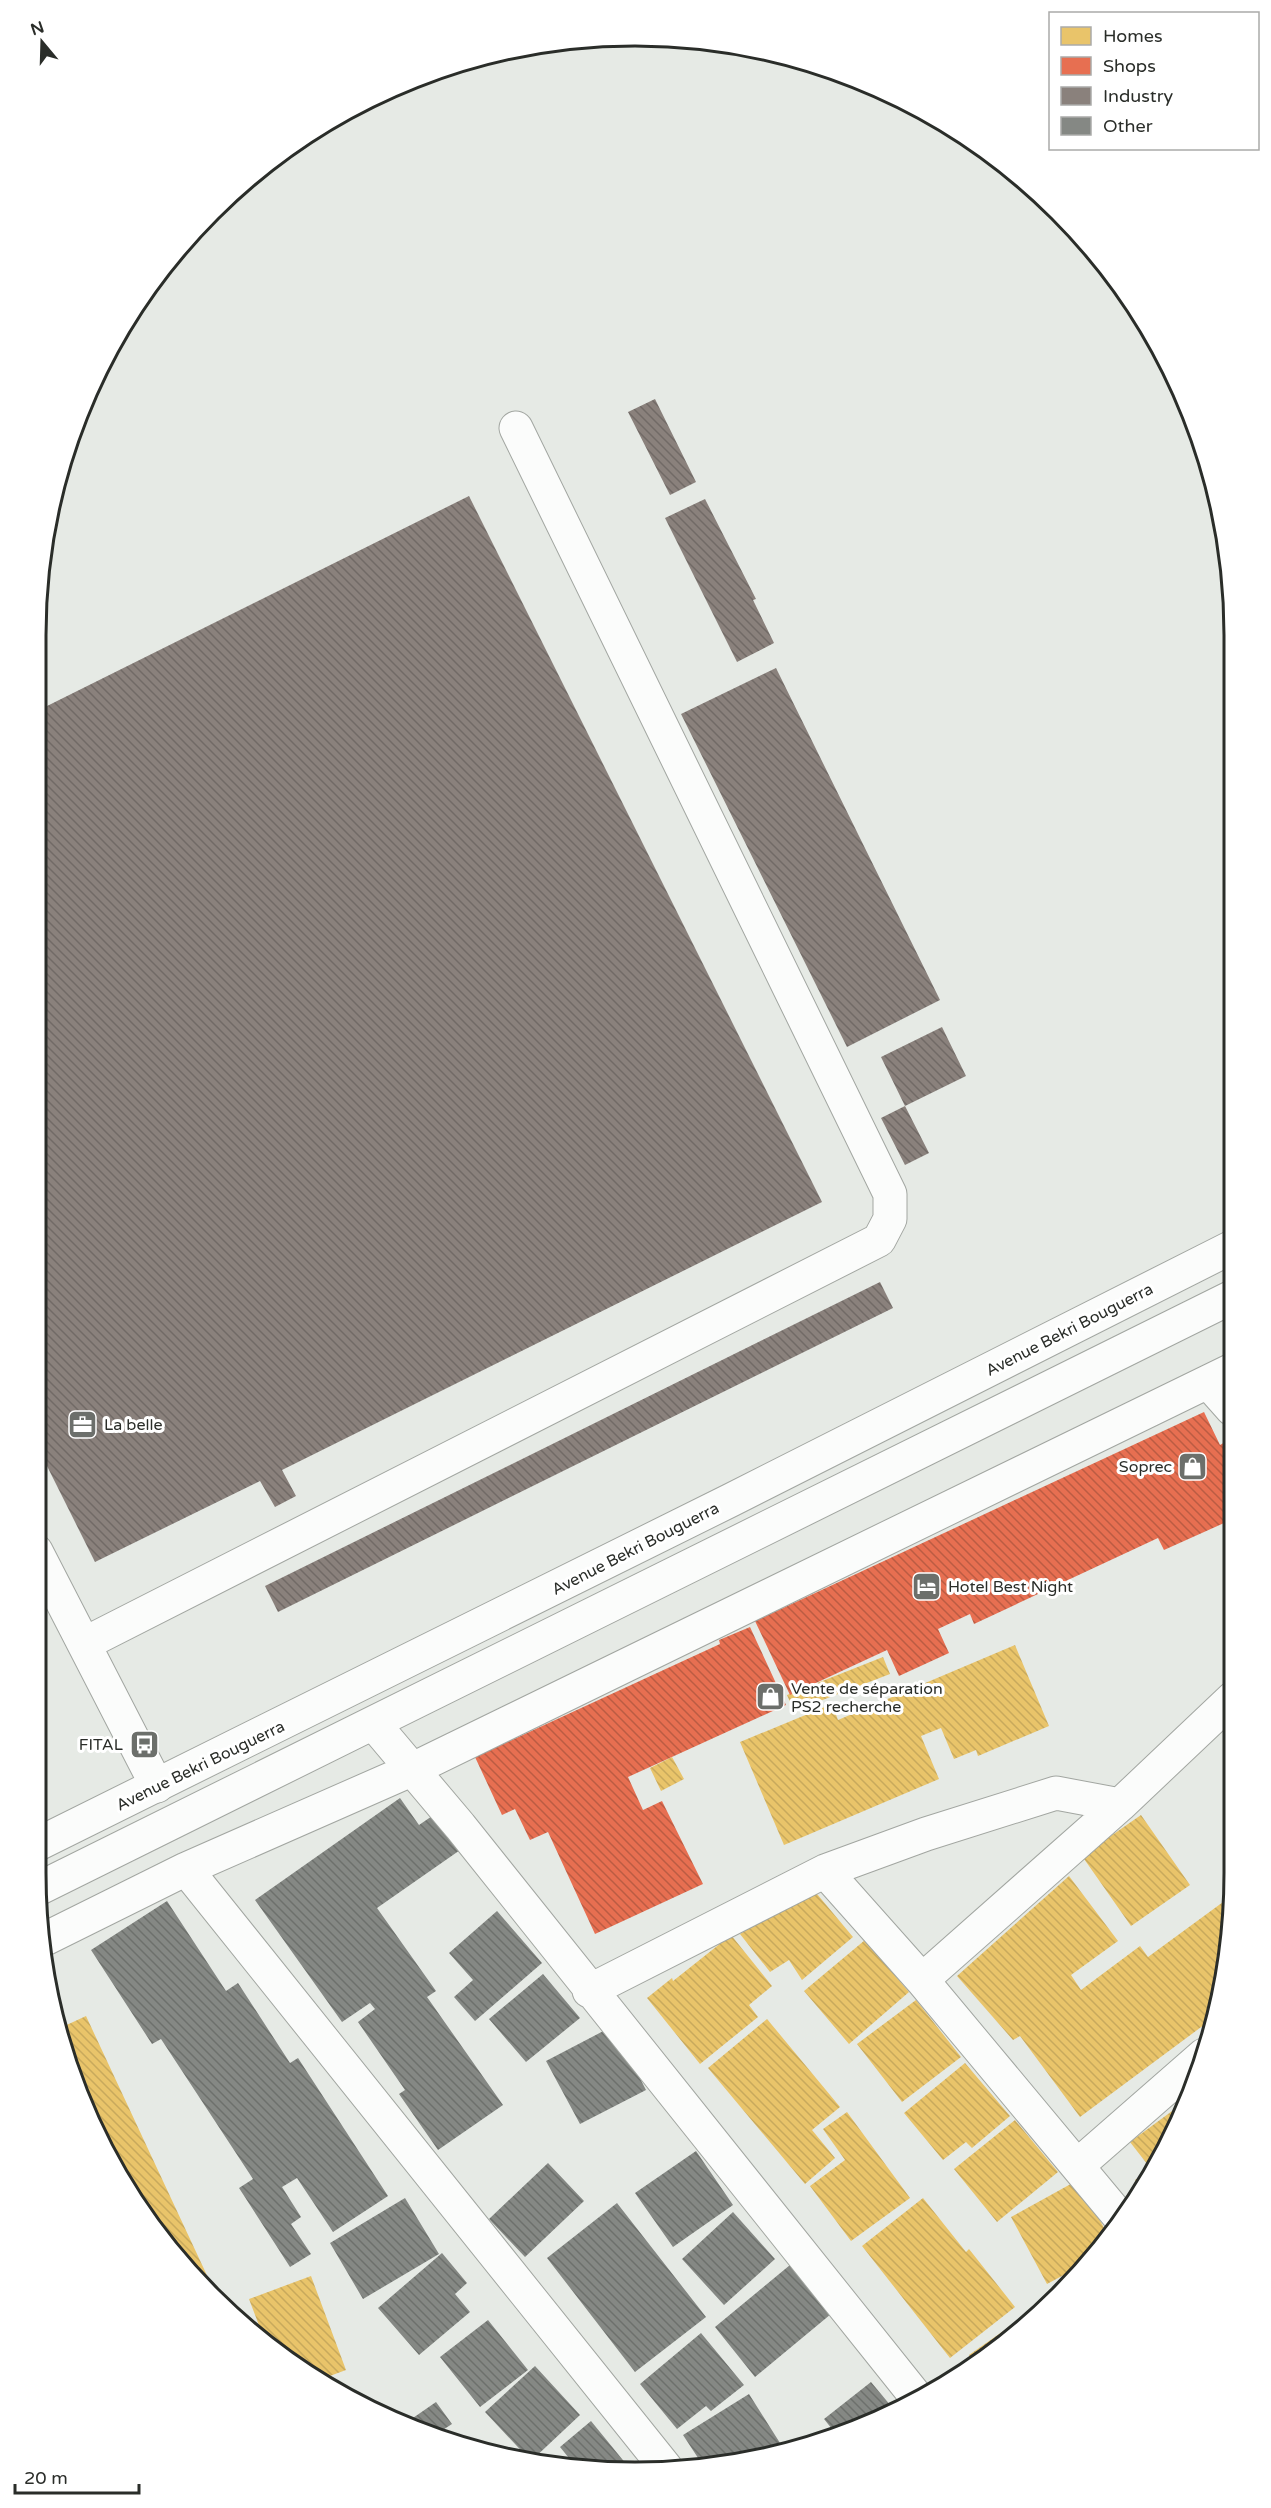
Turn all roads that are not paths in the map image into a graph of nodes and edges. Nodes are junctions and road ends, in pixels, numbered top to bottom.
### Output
1 (516, 428) dead end
2 (1224, 1251) edge
3 (1224, 1302) edge
4 (1220, 1376) edge
5 (46, 1570) edge
6 (84, 1644) junction
7 (1224, 1707) edge
8 (374, 1724) junction
9 (411, 1770) junction
10 (157, 1786) junction
11 (1120, 1805) junction
12 (46, 1840) edge
13 (186, 1869) junction
14 (825, 1871) junction
15 (47, 1885) edge
16 (51, 1936) edge
17 (921, 1980) junction
18 (589, 1991) junction
19 (1192, 2066) edge
20 (1077, 2166) junction
21 (1116, 2213) edge
22 (913, 2392) edge
23 (660, 2461) edge

1 - 6 main road
2 - 10 main road, Avenue Bekri Bouguerra
3 - 8 main road
4 - 9 main road
5 - 6 main road
6 - 10 main road
7 - 11 main road
8 - 9 main road
8 - 15 main road
9 - 13 main road
9 - 18 main road
10 - 12 main road, Avenue Bekri Bouguerra
11 - 14 main road
11 - 17 main road
13 - 16 main road
13 - 23 main road
14 - 17 main road
14 - 18 main road
17 - 20 main road
18 - 22 main road
19 - 20 main road
20 - 21 main road

